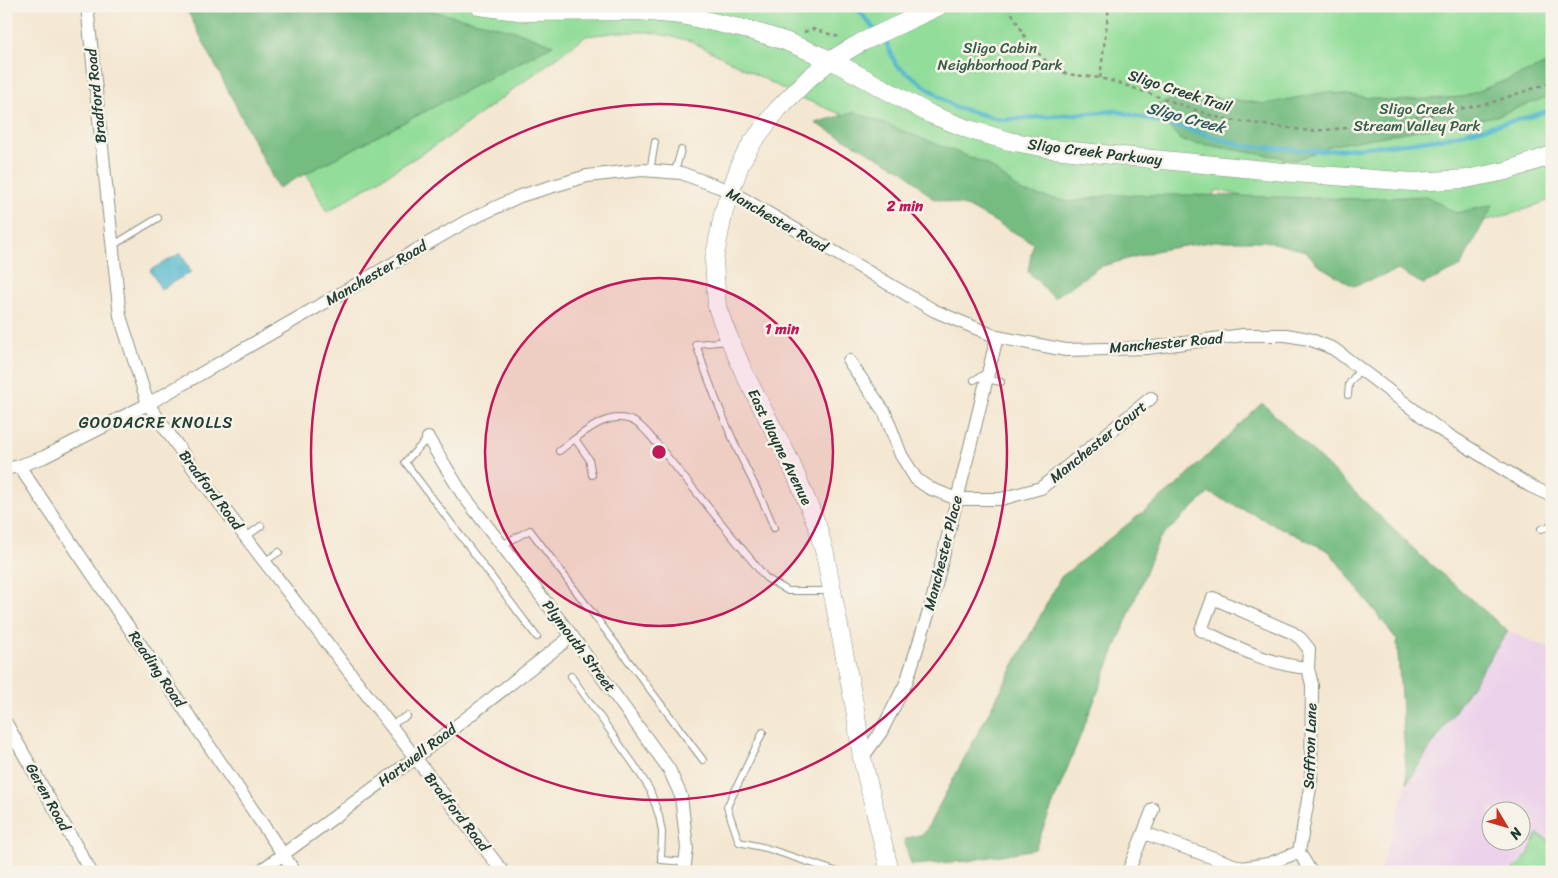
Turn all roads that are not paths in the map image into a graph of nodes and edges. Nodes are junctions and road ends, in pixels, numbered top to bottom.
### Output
1 (87, 6) edge
2 (479, 6) edge
3 (938, 7) edge
4 (831, 60) junction
5 (655, 142) dead end
6 (681, 150) dead end
7 (1552, 155) edge
8 (650, 171) junction
9 (675, 172) junction
10 (730, 191) junction
11 (158, 218) dead end
12 (112, 246) junction
13 (997, 337) junction
14 (730, 341) junction
15 (849, 361) dead end
16 (1360, 369) junction
17 (983, 377) junction
18 (1001, 382) dead end
19 (1348, 395) dead end
20 (1152, 398) dead end
21 (148, 404) junction
22 (428, 438) joint
23 (575, 439) junction
24 (559, 452) dead end
25 (12, 467) edge
26 (592, 475) dead end
27 (1552, 496) edge
28 (957, 499) junction
29 (1552, 523) edge
30 (261, 526) dead end
31 (774, 528) dead end
32 (1542, 529) dead end
33 (246, 537) junction
34 (502, 545) junction
35 (279, 552) dead end
36 (264, 562) junction
37 (831, 591) junction
38 (572, 636) junction
39 (537, 637) dead end
40 (1308, 668) junction
41 (570, 676) dead end
42 (407, 716) dead end
43 (6, 722) edge
44 (390, 725) junction
45 (763, 732) dead end
46 (415, 758) junction
47 (862, 758) junction
48 (703, 760) dead end
49 (1153, 809) dead end
50 (1144, 833) junction
51 (1299, 852) junction
52 (283, 855) junction
53 (684, 867) edge
54 (91, 872) edge
55 (259, 872) edge
56 (295, 872) edge
57 (502, 872) edge
58 (838, 872) edge
59 (890, 872) edge
60 (1128, 872) edge
61 (1311, 872) edge

1 - 12 street, Bradford Road
2 - 4 street, Sligo Creek Parkway
3 - 4 street, East Wayne Avenue
4 - 7 street, Sligo Creek Parkway
4 - 10 street, East Wayne Avenue
5 - 8 lane
6 - 9 lane
8 - 9 street, Manchester Road
8 - 21 street, Manchester Road
9 - 10 street, Manchester Road
10 - 13 street, Manchester Road
10 - 14 street, East Wayne Avenue
11 - 12 lane
12 - 21 street, Bradford Road
13 - 16 street, Manchester Road
13 - 17 street, Manchester Place
14 - 31 lane
14 - 37 street, East Wayne Avenue
15 - 28 street
16 - 19 lane
16 - 27 street, Manchester Road
17 - 18 lane
17 - 28 street, Manchester Place
20 - 28 street, Manchester Court
21 - 25 street, Manchester Road
21 - 33 street, Bradford Road
22 - 34 street, Plymouth Street
22 - 39 lane
23 - 24 lane
23 - 26 lane
23 - 37 lane
25 - 52 street, Reading Road
28 - 47 street, Manchester Place
29 - 32 lane
30 - 33 lane
33 - 36 street, Bradford Road
34 - 38 street, Plymouth Street
34 - 48 lane
35 - 36 lane
36 - 44 street, Bradford Road
37 - 47 street, East Wayne Avenue
38 - 46 street, Hartwell Road
38 - 53 street, Plymouth Street
40 - 40 street, Saffron Lane
40 - 51 street, Saffron Lane
41 - 53 lane
42 - 44 lane
43 - 54 street, Geren Road
44 - 46 street, Bradford Road
45 - 58 lane
46 - 52 street, Hartwell Road
46 - 57 street, Bradford Road
47 - 59 street, East Wayne Avenue
49 - 50 street
50 - 51 street
50 - 60 street
51 - 61 street
52 - 55 street, Hartwell Road
52 - 56 street, Reading Road

